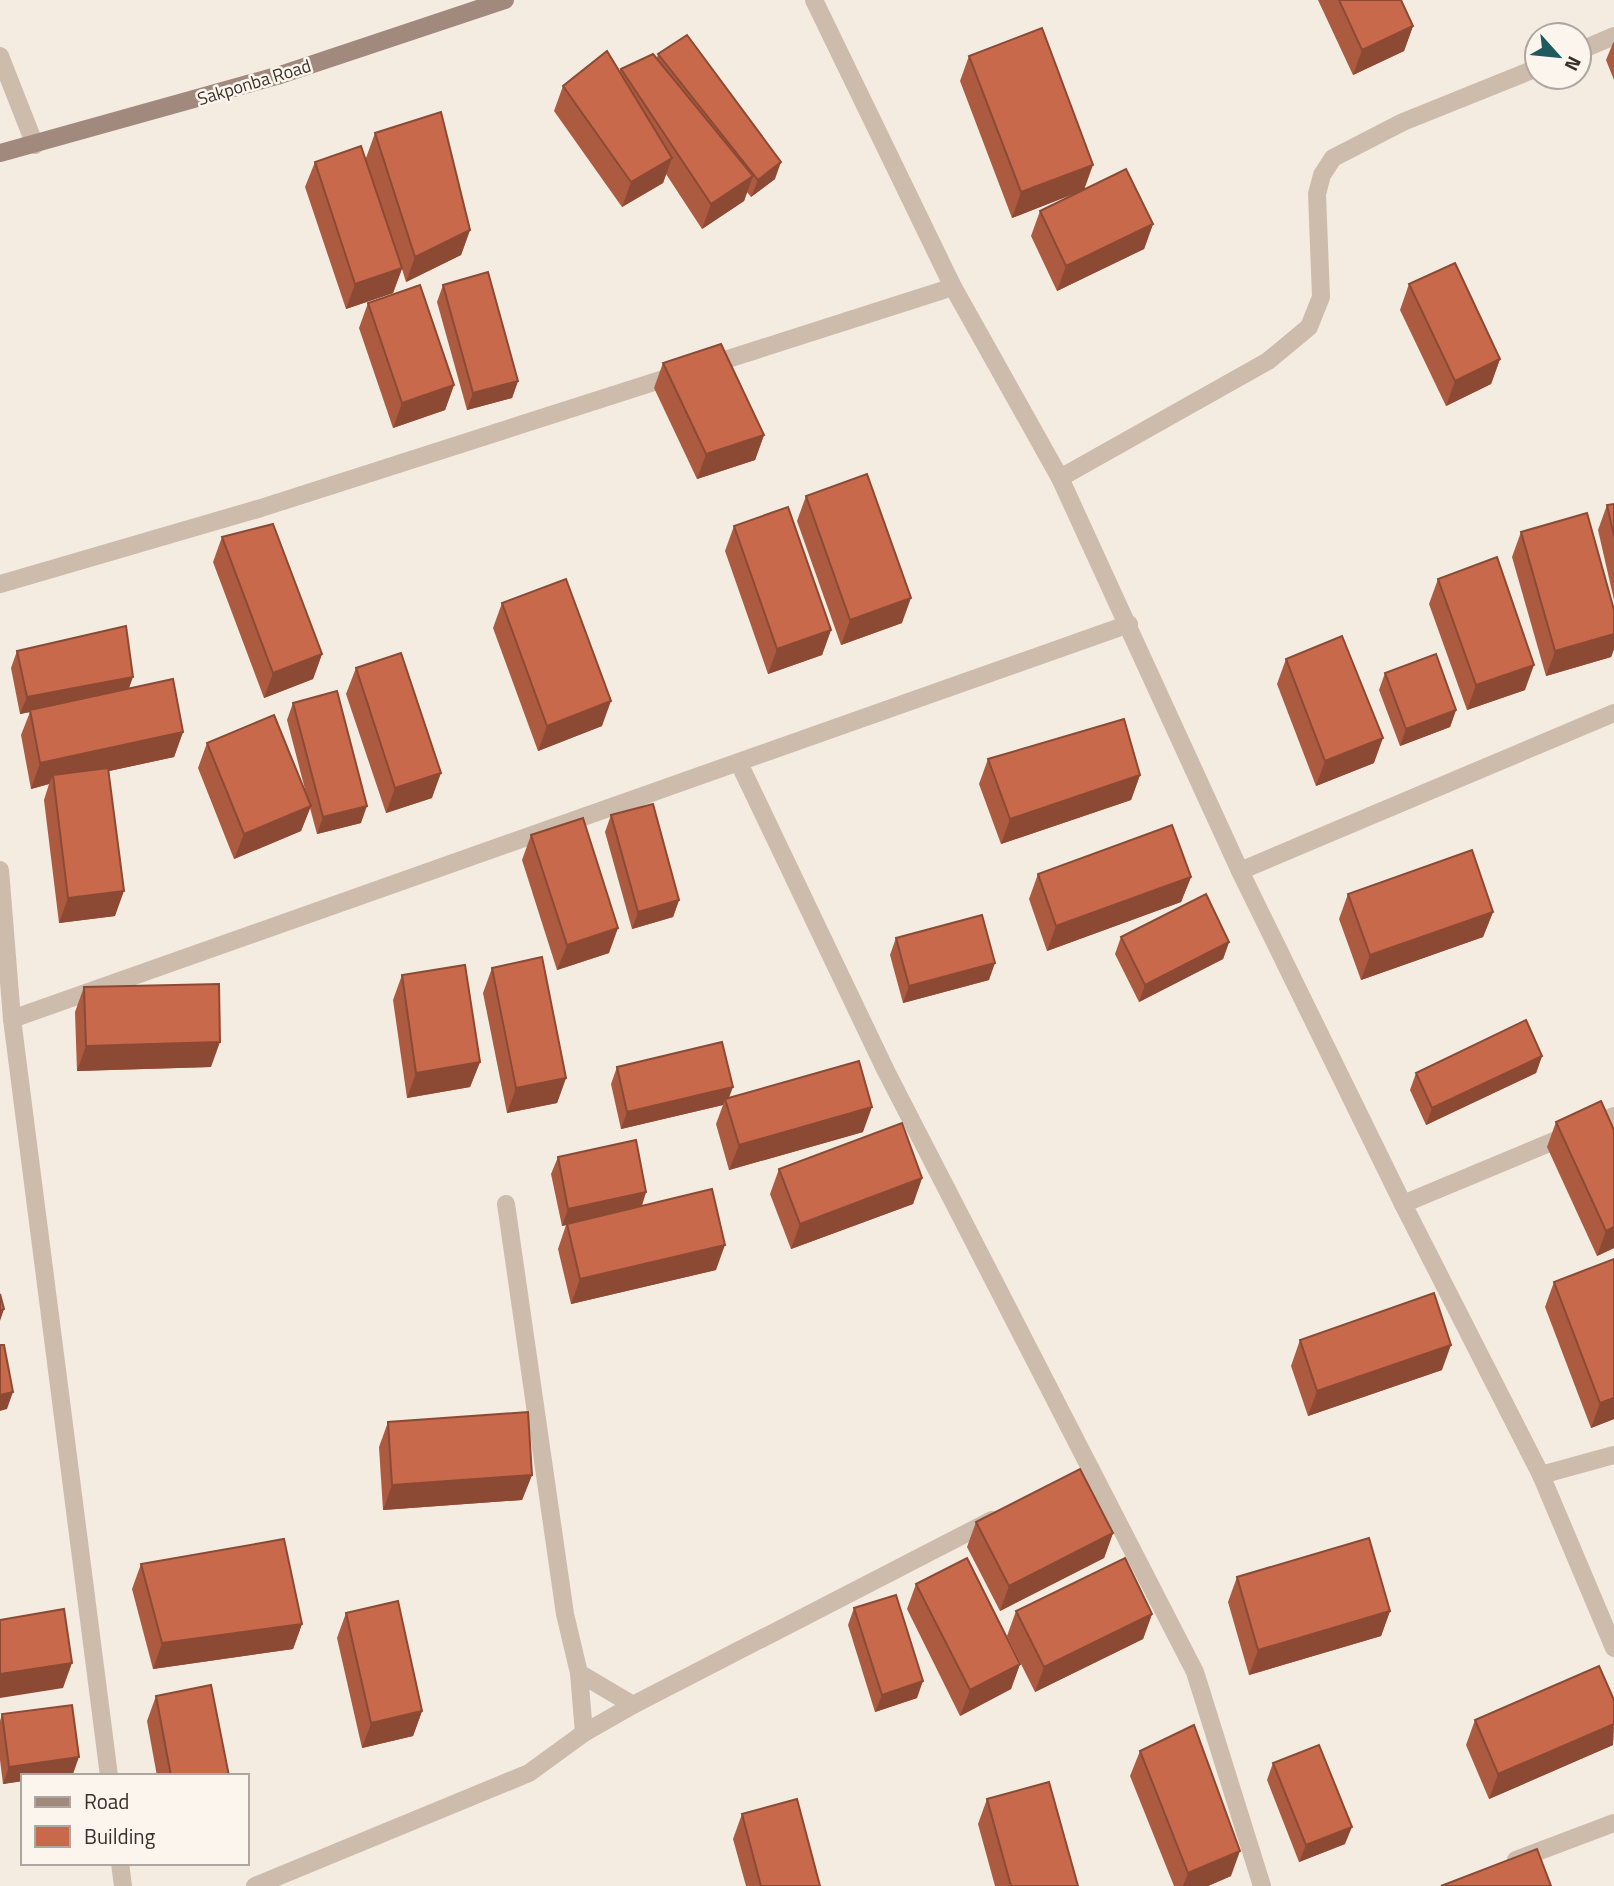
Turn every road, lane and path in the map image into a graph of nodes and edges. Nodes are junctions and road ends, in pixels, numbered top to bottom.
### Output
1 (505, 0) edge
2 (814, 0) edge
3 (1614, 36) edge
4 (1593, 45) edge
5 (0, 56) edge
6 (1523, 74) edge
7 (35, 145) junction
8 (0, 153) edge
9 (953, 287) junction
10 (1060, 478) junction
11 (0, 584) edge
12 (1129, 624) junction
13 (1614, 713) edge
14 (739, 763) junction
15 (0, 870) edge
16 (1240, 871) junction
17 (12, 1019) junction
18 (1614, 1116) edge
19 (1403, 1203) junction
20 (506, 1204) dead end
21 (1614, 1455) edge
22 (1541, 1475) junction
23 (1005, 1514) edge
24 (1614, 1648) edge
25 (579, 1673) junction
26 (633, 1705) junction
27 (584, 1733) junction
28 (109, 1774) edge
29 (1614, 1823) edge
30 (120, 1865) edge
31 (1500, 1867) edge
32 (123, 1886) edge
33 (255, 1886) edge
34 (1262, 1886) edge

1 - 7 main road, Sakponba Road
2 - 9 street
3 - 4 street
5 - 7 street
6 - 10 street
7 - 8 main road, Sakponba Road
9 - 10 street
9 - 11 street
10 - 12 street
12 - 14 street
12 - 16 street
13 - 16 street
14 - 17 street
14 - 34 street
15 - 17 street
16 - 19 street
17 - 28 street
18 - 19 street
19 - 22 street
20 - 25 street
21 - 22 street
22 - 24 street
23 - 26 street
25 - 26 street
25 - 27 street
26 - 27 street
27 - 33 street
29 - 31 street
30 - 32 street

